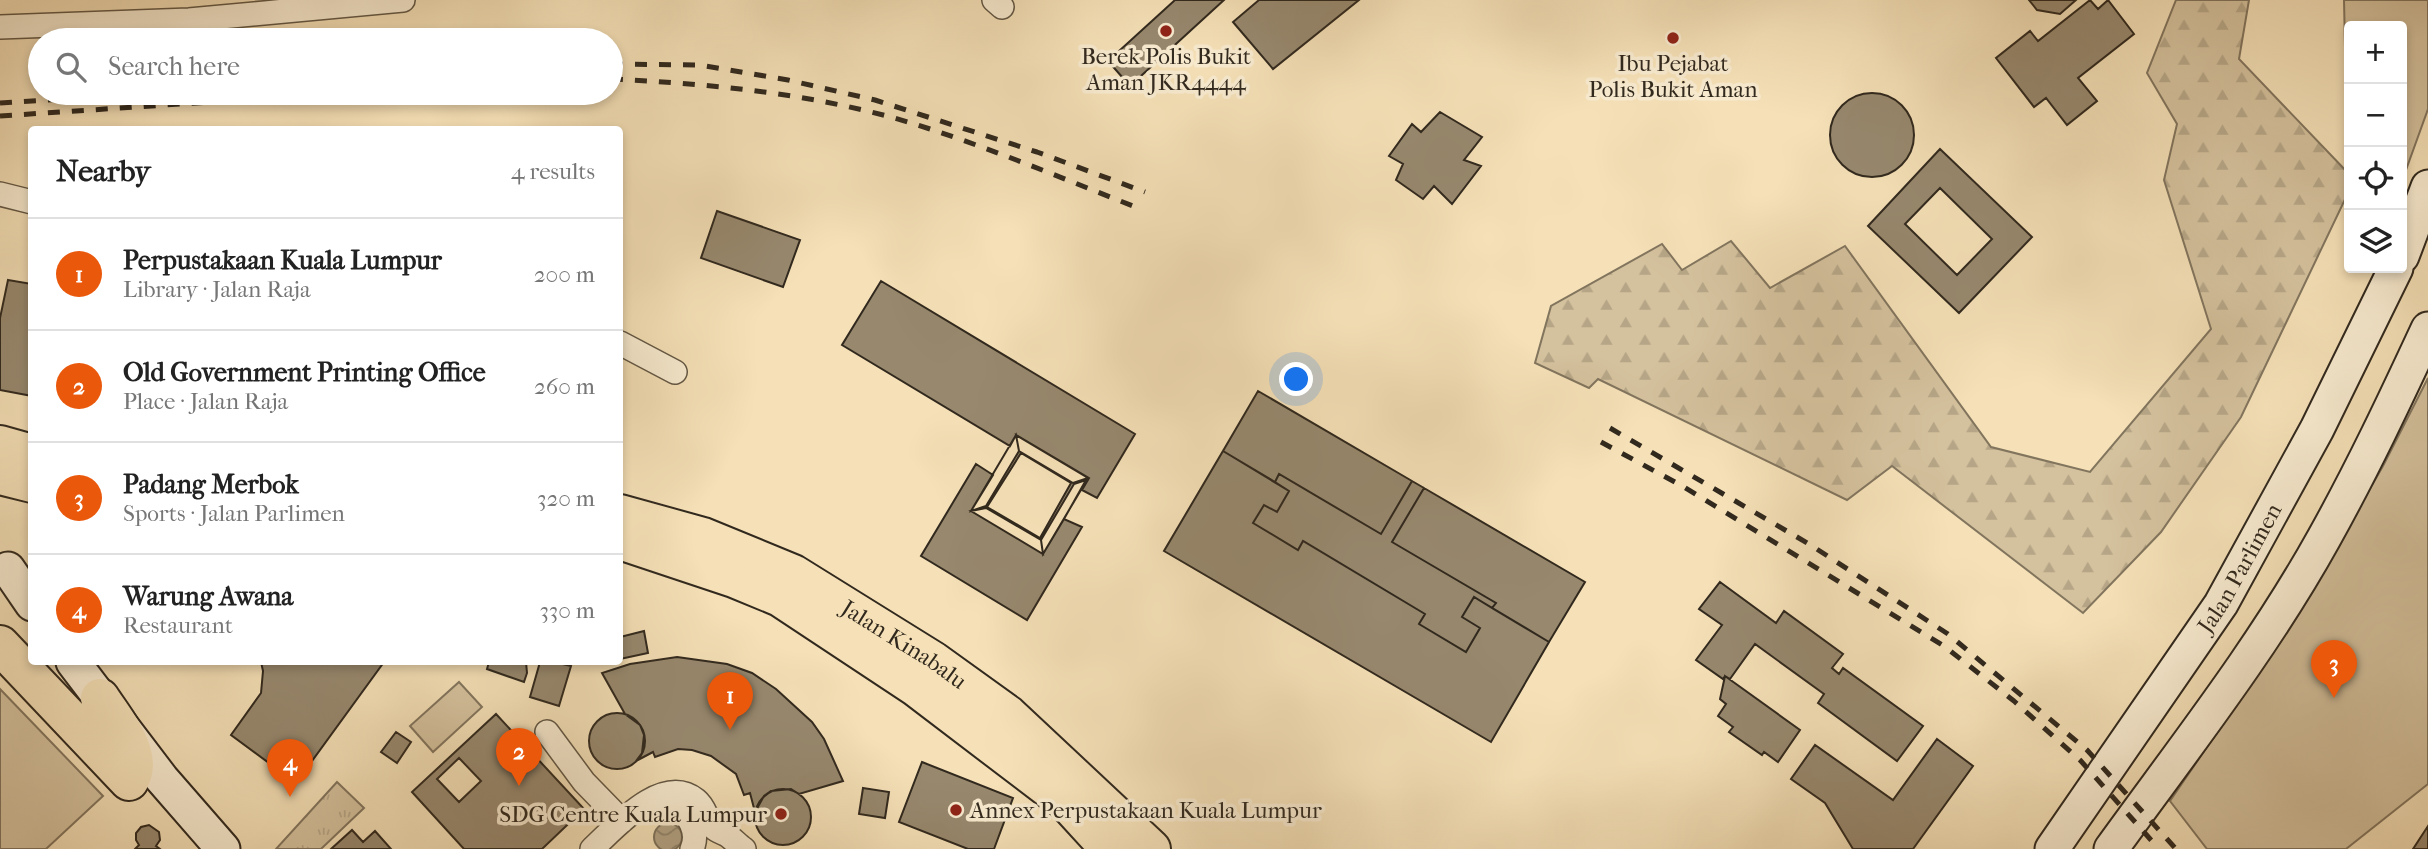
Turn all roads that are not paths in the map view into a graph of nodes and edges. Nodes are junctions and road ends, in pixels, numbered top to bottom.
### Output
1 (403, 0) edge
2 (0, 27) edge
3 (2428, 187) edge
4 (0, 194) edge
5 (28, 201) edge
6 (2407, 243) edge
7 (2394, 273) edge
8 (2428, 329) edge
9 (623, 345) edge
10 (675, 372) dead end
11 (0, 445) edge
12 (28, 453) edge
13 (0, 475) edge
14 (28, 481) edge
15 (623, 515) edge
16 (623, 541) edge
17 (8, 569) dead end
18 (28, 598) edge
19 (0, 645) edge
20 (75, 665) edge
21 (100, 698) junction
22 (547, 732) dead end
23 (1067, 802) junction
24 (631, 813) junction
25 (1151, 848) edge
26 (223, 849) edge
27 (592, 849) edge
28 (692, 849) edge
29 (744, 849) edge
30 (1097, 849) edge
31 (1110, 849) edge
32 (2052, 849) edge
33 (2111, 849) edge

1 - 2 street
3 - 6 street
4 - 5 street
7 - 32 street, Jalan Parlimen
8 - 33 street
9 - 10 street
11 - 12 highway
13 - 14 highway
15 - 25 highway, Jalan Kinabalu
16 - 23 highway, Jalan Kinabalu
17 - 18 street
19 - 21 highway
20 - 21 street
21 - 26 street
22 - 24 street
23 - 30 highway
23 - 31 highway
24 - 27 street
24 - 28 street
24 - 29 street

